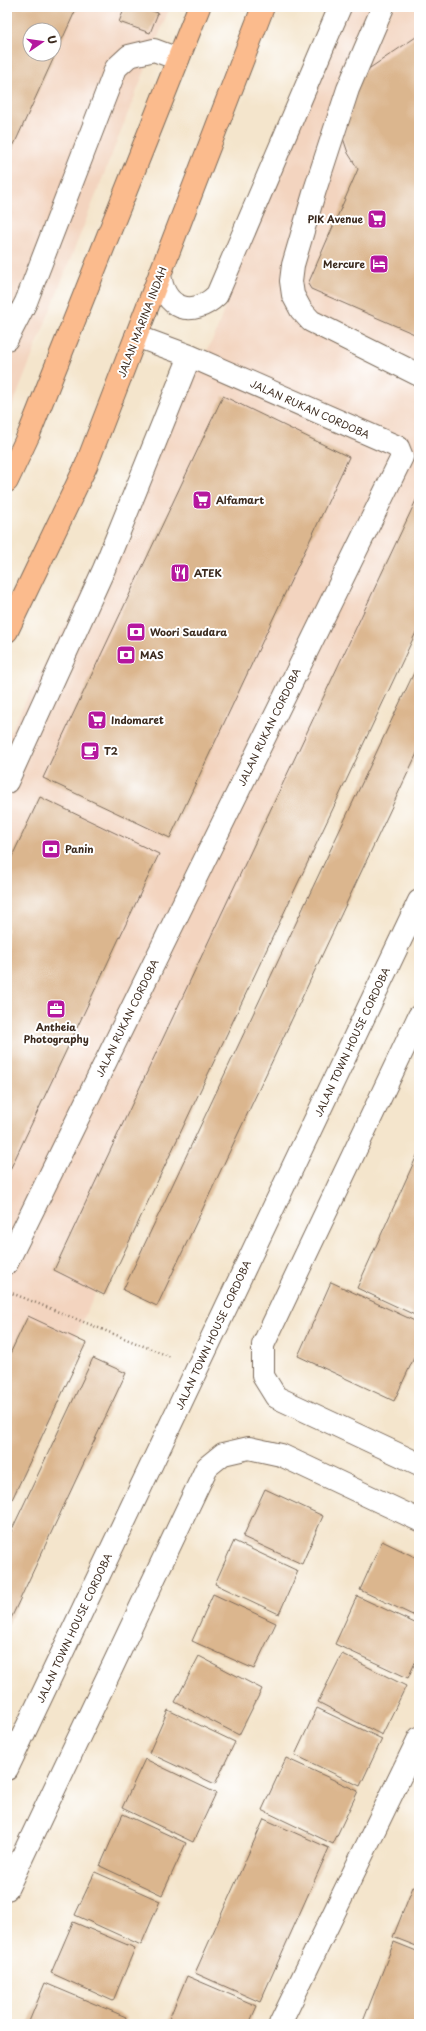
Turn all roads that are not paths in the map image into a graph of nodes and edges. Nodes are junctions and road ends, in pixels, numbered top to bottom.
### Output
1 (199, 7) edge
2 (263, 7) edge
3 (340, 7) edge
4 (383, 7) edge
5 (178, 59) junction
6 (160, 274) junction
7 (136, 336) junction
8 (7, 339) edge
9 (190, 356) junction
10 (419, 376) edge
11 (7, 480) edge
12 (7, 631) edge
13 (7, 782) edge
14 (419, 901) edge
15 (419, 1016) edge
16 (7, 1263) edge
17 (419, 1464) edge
18 (419, 1520) edge
19 (419, 1738) edge
20 (7, 1769) edge
21 (7, 1889) edge
22 (280, 2024) edge

1 - 5 main road
2 - 6 main road, JALAN MARINA INDAH
3 - 6 street
4 - 10 street
5 - 8 street
5 - 11 main road
6 - 7 main road, JALAN MARINA INDAH
7 - 9 street, JALAN RUKAN CORDOBA
7 - 12 main road, JALAN MARINA INDAH
9 - 13 street
9 - 16 street, JALAN RUKAN CORDOBA
14 - 20 street, JALAN TOWN HOUSE CORDOBA
15 - 17 street
18 - 21 street
19 - 22 street

